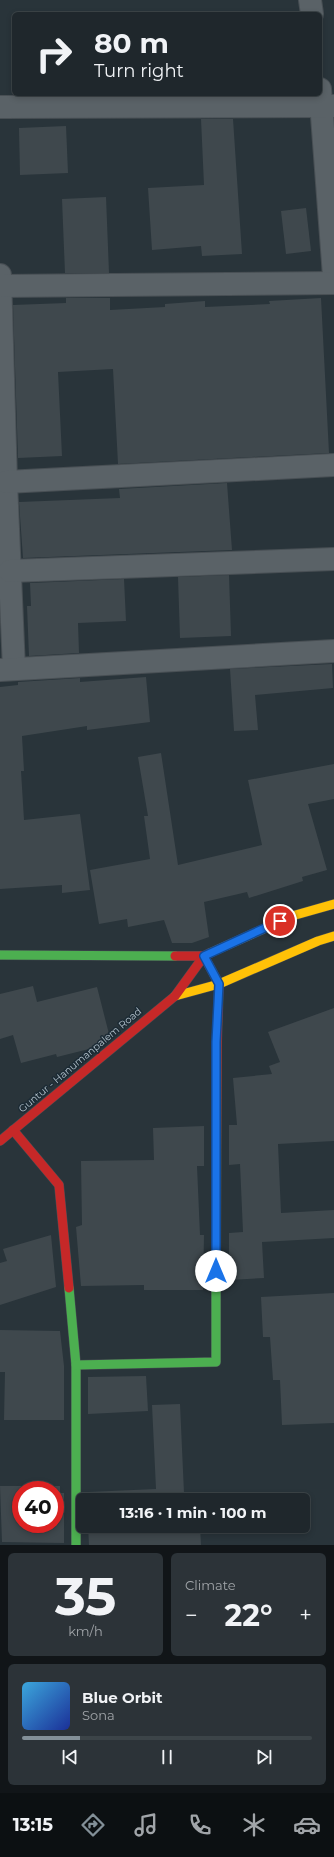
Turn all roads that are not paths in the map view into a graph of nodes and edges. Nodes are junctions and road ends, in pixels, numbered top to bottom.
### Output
1 (310, 0) edge
2 (312, 12) edge
3 (325, 101) edge
4 (0, 107) edge
5 (0, 275) edge
6 (334, 276) edge
7 (334, 283) edge
8 (0, 286) edge
9 (334, 465) edge
10 (6, 482) junction
11 (334, 559) edge
12 (10, 572) junction
13 (334, 651) edge
14 (7, 669) edge
15 (334, 904) edge
16 (334, 936) edge
17 (0, 955) edge
18 (204, 956) junction
19 (219, 984) junction
20 (175, 996) junction
21 (13, 1130) junction
22 (0, 1141) edge
23 (76, 1365) junction
24 (76, 1545) edge

1 - 2 street
3 - 4 street
3 - 6 street
5 - 8 street
7 - 8 street
8 - 10 street
9 - 10 street
10 - 12 street
11 - 12 street
12 - 14 street
13 - 14 street
15 - 18 street, Guntur - Hanumanpalem Road
16 - 19 street, Guntur - Hanumanpalem Road
17 - 18 street
18 - 19 street
18 - 20 street, Guntur - Hanumanpalem Road
19 - 20 street, Guntur - Hanumanpalem Road
19 - 23 street
20 - 21 street, Guntur - Hanumanpalem Road
21 - 22 street, Guntur - Hanumanpalem Road
21 - 23 street
23 - 24 street

